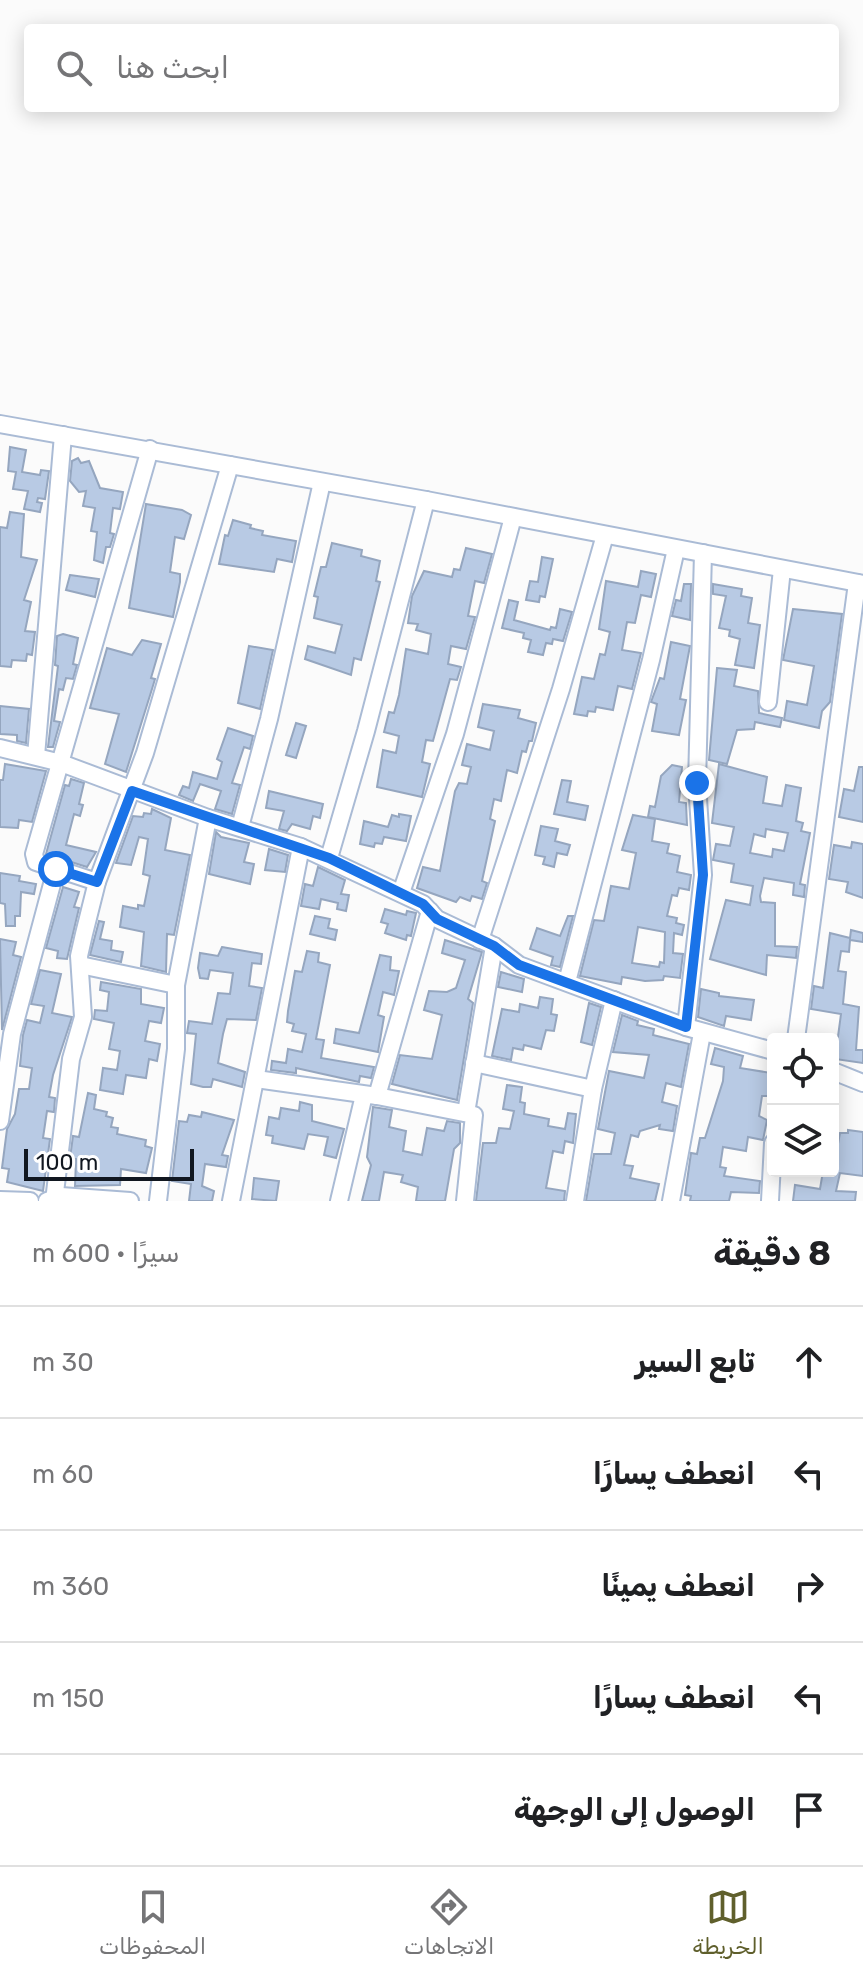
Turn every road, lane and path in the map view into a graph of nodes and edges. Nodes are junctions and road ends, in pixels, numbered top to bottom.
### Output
1 (0, 424) edge
2 (63, 435) junction
3 (150, 449) junction
4 (230, 465) junction
5 (322, 482) junction
6 (426, 500) junction
7 (513, 517) junction
8 (605, 535) junction
9 (676, 549) junction
10 (703, 553) junction
11 (782, 569) junction
12 (860, 584) edge
13 (768, 702) dead end
14 (0, 748) edge
15 (36, 756) junction
16 (61, 763) junction
17 (132, 791) junction
18 (208, 818) junction
19 (240, 827) junction
20 (301, 847) junction
21 (329, 858) junction
22 (56, 869) junction
23 (97, 882) junction
24 (401, 893) junction
25 (430, 911) junction
26 (487, 943) junction
27 (80, 965) junction
28 (567, 982) junction
29 (176, 985) junction
30 (614, 1000) junction
31 (694, 1030) junction
32 (797, 1033) edge
33 (6, 1038) edge
34 (767, 1049) edge
35 (474, 1063) junction
36 (839, 1073) edge
37 (256, 1079) junction
38 (863, 1083) edge
39 (593, 1089) junction
40 (370, 1095) junction
41 (466, 1113) junction
42 (0, 1121) edge
43 (771, 1177) edge
44 (0, 1200) edge
45 (51, 1200) edge
46 (30, 1201) edge
47 (130, 1201) edge
48 (158, 1201) edge
49 (231, 1201) edge
50 (339, 1201) edge
51 (465, 1201) edge
52 (575, 1201) edge
53 (671, 1201) edge
54 (770, 1201) edge

1 - 2 street
2 - 3 street
2 - 15 street
3 - 4 street
3 - 16 street
4 - 5 street
4 - 17 street
5 - 6 street
5 - 19 street
6 - 7 street
6 - 21 street
7 - 8 street
7 - 24 street
8 - 9 street
8 - 26 street
9 - 10 street
9 - 28 street
10 - 11 street
10 - 31 street
11 - 12 street
11 - 13 street
12 - 32 street
14 - 15 street
15 - 16 street
16 - 17 street
16 - 22 street
17 - 18 street
17 - 23 street
18 - 19 street
18 - 29 street
19 - 20 street
20 - 21 street
20 - 37 street
21 - 24 street
22 - 23 street
22 - 33 street
23 - 27 street
24 - 25 street
25 - 26 street
25 - 40 street
26 - 28 street
26 - 35 street
27 - 29 street
27 - 45 street
28 - 30 street
29 - 48 street
30 - 31 street
30 - 39 street
31 - 34 street
31 - 53 street
33 - 42 street
35 - 39 street
35 - 41 street
36 - 38 street
37 - 40 street
37 - 49 street
39 - 52 street
40 - 41 street
40 - 50 street
41 - 51 street
43 - 54 street
44 - 46 street
45 - 47 street

